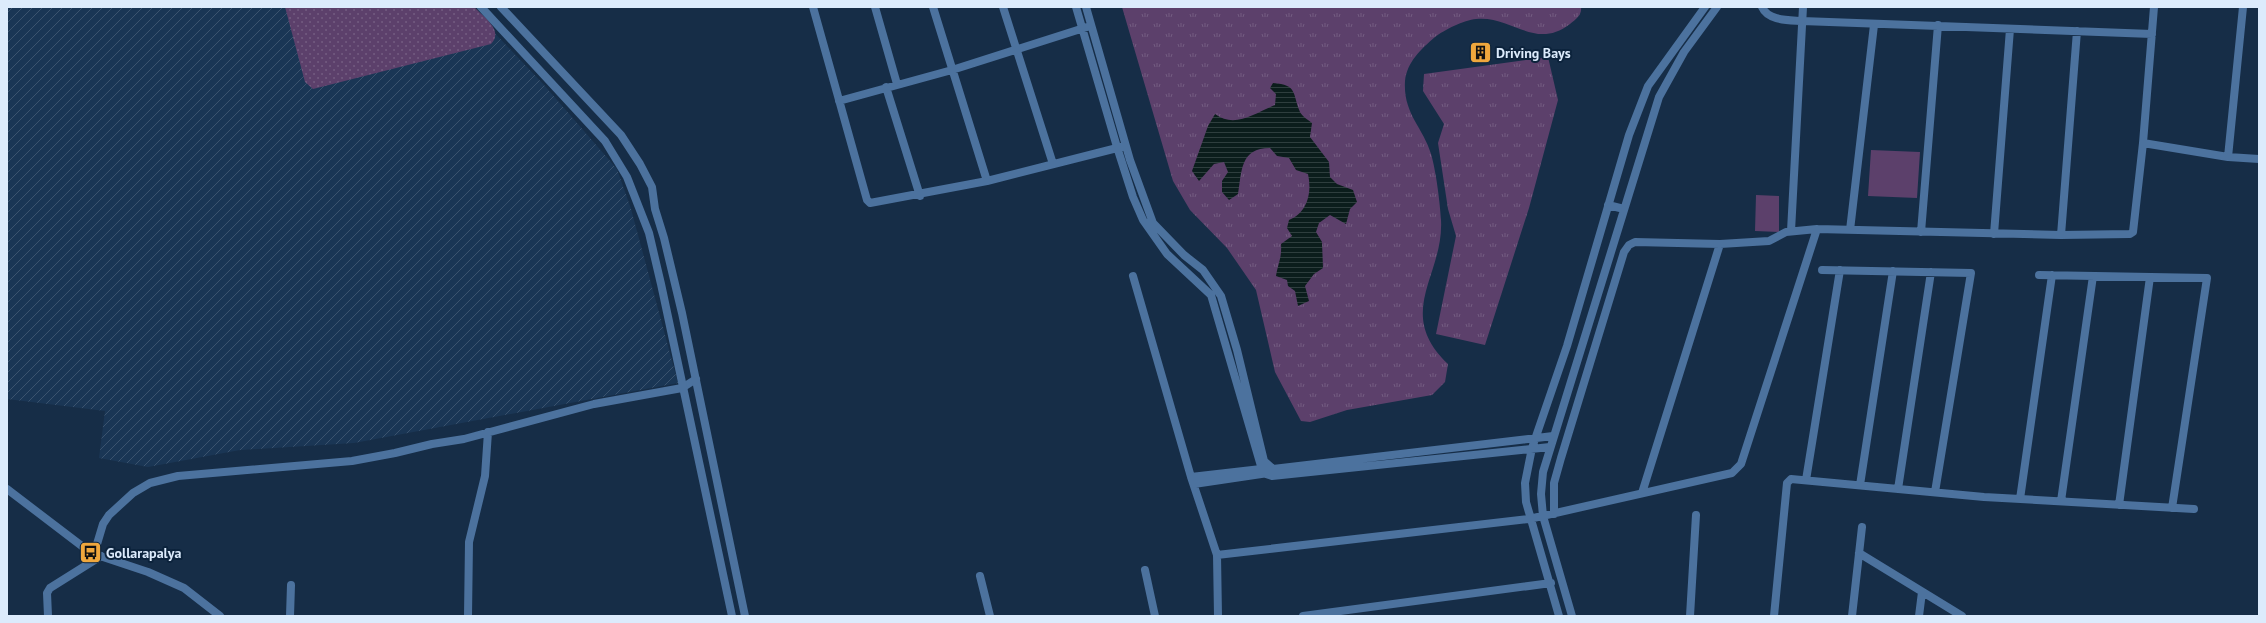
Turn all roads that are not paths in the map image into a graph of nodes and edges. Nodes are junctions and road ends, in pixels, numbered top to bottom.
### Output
1 (481, 7) edge
2 (501, 7) edge
3 (813, 7) edge
4 (875, 7) edge
5 (933, 7) edge
6 (1003, 7) edge
7 (1076, 7) edge
8 (1086, 7) edge
9 (1705, 7) edge
10 (1717, 7) edge
11 (1762, 7) edge
12 (1803, 7) edge
13 (2154, 7) edge
14 (2243, 7) edge
15 (1802, 21) junction
16 (1874, 25) junction
17 (1938, 25) junction
18 (1092, 26) junction
19 (1082, 29) junction
20 (2010, 29) junction
21 (2077, 31) junction
22 (2152, 34) junction
23 (1016, 48) junction
24 (952, 70) junction
25 (897, 84) junction
26 (886, 87) junction
27 (839, 101) junction
28 (2143, 143) junction
29 (1126, 146) junction
30 (1117, 147) junction
31 (2228, 157) junction
32 (2259, 159) edge
33 (1053, 164) junction
34 (987, 181) junction
35 (920, 196) junction
36 (1608, 205) junction
37 (1624, 209) junction
38 (1817, 229) junction
39 (1850, 230) junction
40 (1791, 231) junction
41 (1921, 232) junction
42 (1994, 234) junction
43 (2061, 235) junction
44 (1720, 244) junction
45 (1822, 270) dead end
46 (1840, 270) junction
47 (1893, 271) junction
48 (1931, 272) junction
49 (2039, 275) dead end
50 (2052, 275) junction
51 (1133, 276) dead end
52 (2093, 276) junction
53 (2150, 277) junction
54 (696, 379) junction
55 (682, 388) junction
56 (488, 432) junction
57 (1535, 436) junction
58 (1553, 436) junction
59 (1550, 446) junction
60 (1532, 448) junction
61 (1267, 470) junction
62 (1806, 480) junction
63 (1193, 481) junction
64 (1860, 485) junction
65 (7, 489) edge
66 (1898, 489) junction
67 (1935, 492) junction
68 (1642, 493) junction
69 (2020, 499) junction
70 (2061, 501) junction
71 (2119, 505) junction
72 (2172, 508) junction
73 (2194, 509) dead end
74 (1554, 514) junction
75 (1696, 515) dead end
76 (1543, 516) junction
77 (1529, 518) junction
78 (1862, 527) dead end
79 (1859, 553) junction
80 (98, 555) junction
81 (1217, 555) junction
82 (1145, 570) dead end
83 (980, 576) dead end
84 (1551, 583) junction
85 (290, 585) dead end
86 (1922, 592) junction
87 (48, 616) edge
88 (220, 616) edge
89 (290, 616) edge
90 (468, 616) edge
91 (732, 616) edge
92 (745, 616) edge
93 (990, 616) edge
94 (1155, 616) edge
95 (1218, 616) edge
96 (1303, 616) edge
97 (1559, 616) edge
98 (1572, 616) edge
99 (1690, 616) edge
100 (1774, 616) edge
101 (1852, 616) edge
102 (1919, 616) edge
103 (1962, 616) edge

1 - 55 street
2 - 54 street
3 - 27 street
4 - 25 street
5 - 24 street
6 - 23 street
7 - 19 street
8 - 18 street
9 - 36 street
10 - 37 street
11 - 15 street
12 - 15 street
13 - 22 street
14 - 31 street
15 - 16 street
15 - 40 street
16 - 17 street
16 - 39 street
17 - 20 street
17 - 41 street
18 - 19 street
18 - 29 street
19 - 23 street
19 - 30 street
20 - 21 street
20 - 42 street
21 - 22 street
21 - 43 street
22 - 28 street
23 - 24 street
23 - 33 street
24 - 25 street
24 - 34 street
25 - 26 street
26 - 27 street
26 - 35 street
27 - 35 street
28 - 31 street
28 - 43 street
29 - 30 street
29 - 61 street
30 - 33 street
30 - 61 street
31 - 32 street
33 - 34 street
34 - 35 street
36 - 37 street
36 - 57 street
37 - 58 street
38 - 39 street
38 - 40 street
38 - 68 street
39 - 41 street
40 - 44 street
41 - 42 street
42 - 43 street
44 - 68 street
44 - 74 street
45 - 46 street
46 - 47 street
46 - 62 street
47 - 48 street
47 - 64 street
48 - 66 street
48 - 67 street
49 - 50 street
50 - 52 street
50 - 69 street
51 - 63 street
52 - 53 street
52 - 70 street
53 - 71 street
53 - 72 street
54 - 55 street
54 - 92 street
55 - 56 street
55 - 91 street
56 - 80 street
56 - 90 street
57 - 58 street
57 - 60 street
57 - 61 street
58 - 59 street
59 - 60 street
59 - 76 street
60 - 61 street
60 - 77 street
61 - 63 street
62 - 64 street
62 - 100 street
63 - 81 street
64 - 66 street
65 - 80 street
66 - 67 street
67 - 69 street
68 - 74 street
69 - 70 street
70 - 71 street
71 - 72 street
72 - 73 street
74 - 76 street
75 - 99 street
76 - 77 street
76 - 98 street
77 - 81 street
77 - 84 street
78 - 79 street
79 - 86 street
79 - 101 street
80 - 87 street
80 - 88 street
81 - 95 street
82 - 94 street
83 - 93 street
84 - 96 street
84 - 97 street
85 - 89 street
86 - 102 street
86 - 103 street

